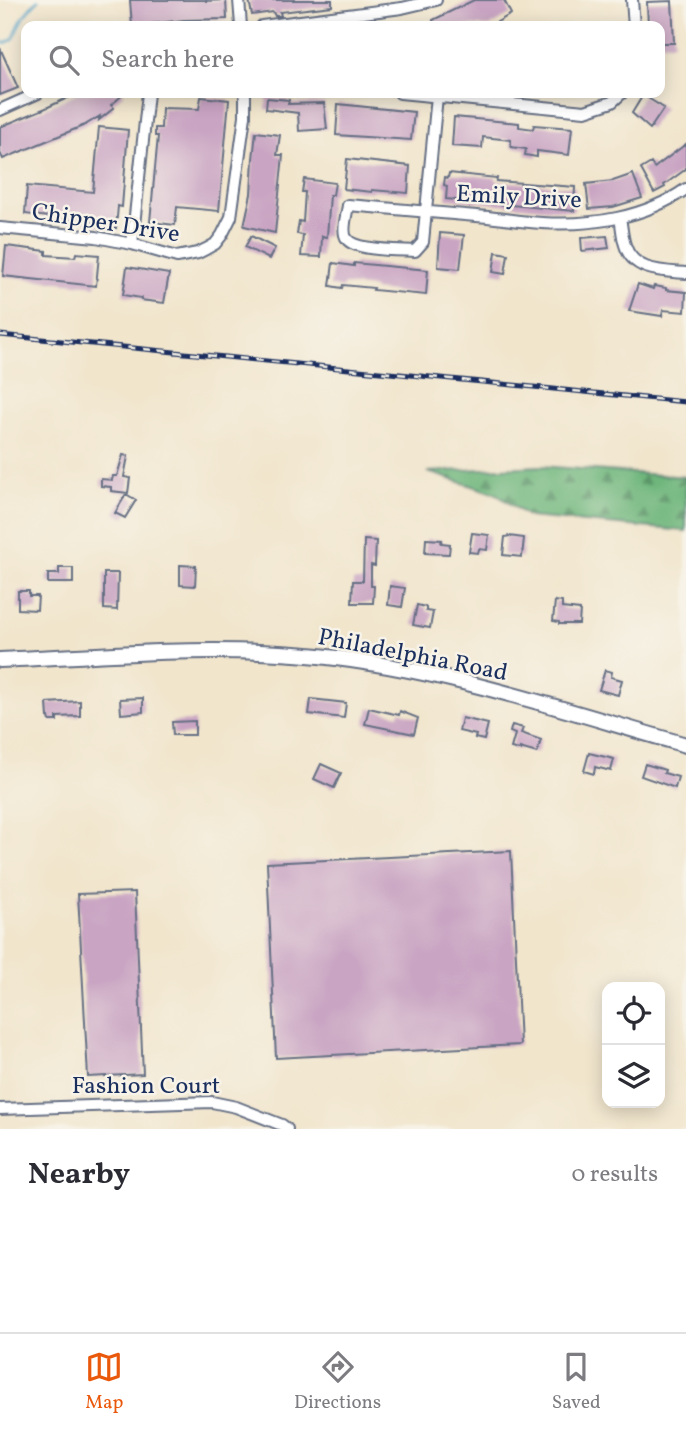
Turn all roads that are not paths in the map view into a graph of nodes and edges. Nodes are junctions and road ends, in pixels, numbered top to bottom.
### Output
1 (239, 0) edge
2 (436, 0) edge
3 (632, 0) edge
4 (241, 21) edge
5 (301, 21) edge
6 (634, 21) edge
7 (27, 98) edge
8 (148, 98) edge
9 (245, 98) edge
10 (437, 98) edge
11 (456, 98) edge
12 (616, 98) edge
13 (0, 110) edge
14 (686, 189) edge
15 (427, 211) junction
16 (620, 218) junction
17 (0, 228) edge
18 (132, 244) junction
19 (686, 273) edge
20 (0, 660) edge
21 (686, 745) edge
22 (0, 1109) edge
23 (287, 1129) edge

1 - 4 street
2 - 5 street
3 - 6 street
7 - 13 street
8 - 18 street
9 - 18 street, Chipper Drive
10 - 15 street
11 - 12 street
14 - 16 street, Emily Drive
15 - 15 street, Emily Drive
15 - 16 street, Emily Drive
16 - 19 street
17 - 18 street, Chipper Drive
20 - 21 main road, Philadelphia Road
22 - 23 street, Fashion Court

